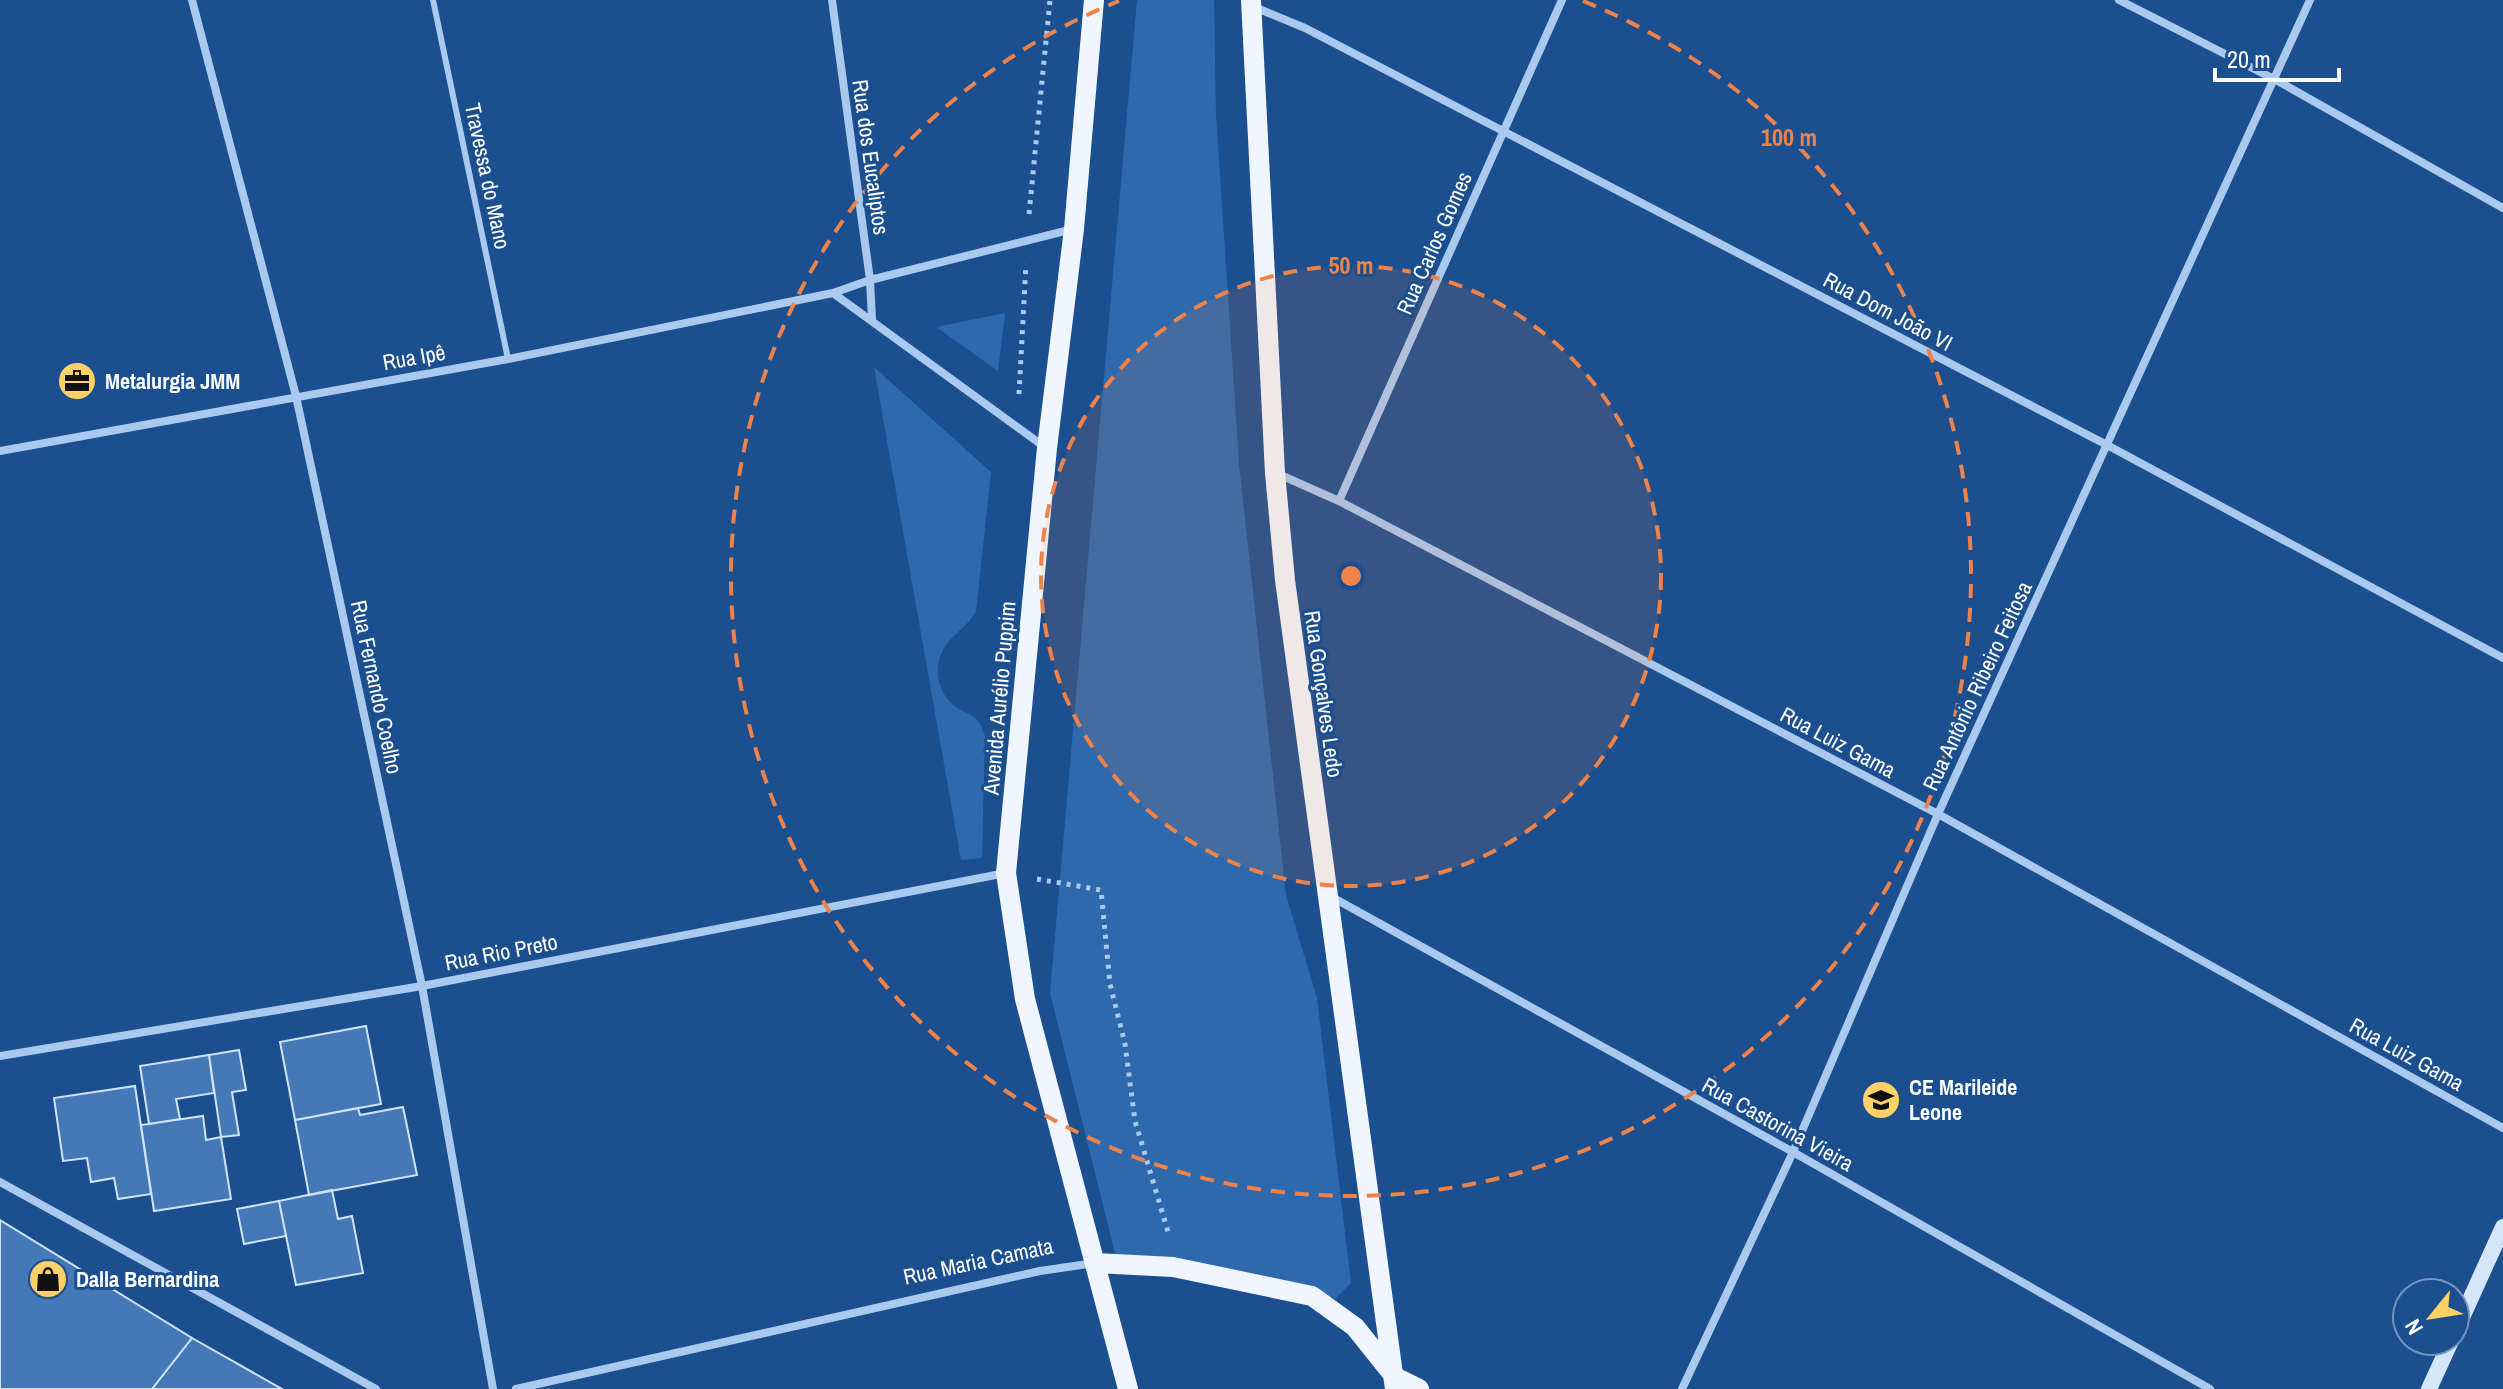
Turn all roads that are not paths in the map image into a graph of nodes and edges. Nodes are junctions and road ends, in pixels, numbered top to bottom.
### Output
1 (192, 0) edge
2 (433, 0) edge
3 (832, 0) edge
4 (1094, 0) edge
5 (1562, 0) edge
6 (2119, 0) edge
7 (2310, 0) edge
8 (1252, 3) edge
9 (2276, 80) junction
10 (1504, 131) junction
11 (2503, 208) edge
12 (1074, 229) junction
13 (870, 280) junction
14 (833, 293) junction
15 (872, 319) junction
16 (508, 359) junction
17 (296, 396) junction
18 (2107, 445) junction
19 (1047, 448) junction
20 (0, 451) edge
21 (1275, 473) junction
22 (1339, 501) junction
23 (2503, 658) edge
24 (1938, 814) junction
25 (1006, 873) junction
26 (1326, 894) junction
27 (422, 986) junction
28 (0, 1056) edge
29 (2503, 1128) edge
30 (1793, 1152) junction
31 (0, 1182) edge
32 (2503, 1227) edge
33 (1096, 1263) junction
34 (2471, 1298) edge
35 (2444, 1357) edge
36 (1395, 1383) edge
37 (376, 1389) edge
38 (493, 1389) edge
39 (516, 1389) edge
40 (1128, 1389) edge
41 (1419, 1389) edge
42 (1682, 1389) edge
43 (2210, 1389) edge
44 (2429, 1389) edge

1 - 17 street, Rua Fernando Coelho
2 - 16 lane, Travessa do Mano
3 - 13 street, Rua dos Eucaliptos
4 - 12 main road, Avenida Aurélio Puppim
5 - 10 street, Rua Carlos Gomes
6 - 9 street
7 - 9 street, Rua Antônio Ribeiro Feitosa
8 - 10 street, Rua Dom João VI
8 - 21 main road, Rua Gonçalves Ledo
9 - 11 street
9 - 18 street, Rua Antônio Ribeiro Feitosa
10 - 18 street, Rua Dom João VI
10 - 22 street, Rua Carlos Gomes
12 - 13 street, Rua Ipê
12 - 19 main road, Avenida Aurélio Puppim
13 - 14 street, Rua Ipê
13 - 15 street, Rua dos Eucaliptos
14 - 15 street
14 - 16 street, Rua Ipê
15 - 19 street
16 - 17 street, Rua Ipê
17 - 20 street, Rua Ipê
17 - 27 street, Rua Fernando Coelho
18 - 23 street, Rua Dom João VI
18 - 24 street, Rua Antônio Ribeiro Feitosa
19 - 25 main road, Avenida Aurélio Puppim
21 - 22 street, Rua Luiz Gama
21 - 26 main road, Rua Gonçalves Ledo
22 - 24 street, Rua Luiz Gama
24 - 29 street, Rua Luiz Gama
24 - 30 street, Rua Antônio Ribeiro Feitosa
25 - 27 street, Rua Rio Preto
25 - 33 main road, Avenida Aurélio Puppim
26 - 30 street, Rua Castorina Vieira
26 - 36 main road, Rua Gonçalves Ledo
27 - 28 street, Rua Rio Preto
27 - 38 street, Rua Fernando Coelho
30 - 42 street, Rua Antônio Ribeiro Feitosa
30 - 43 street, Rua Castorina Vieira
31 - 37 street
32 - 34 street
33 - 36 main road, Rua Maria Camata
33 - 39 street, Rua Maria Camata
33 - 40 main road, Avenida Aurélio Puppim
35 - 44 street
36 - 41 main road, Rua Maria Camata

